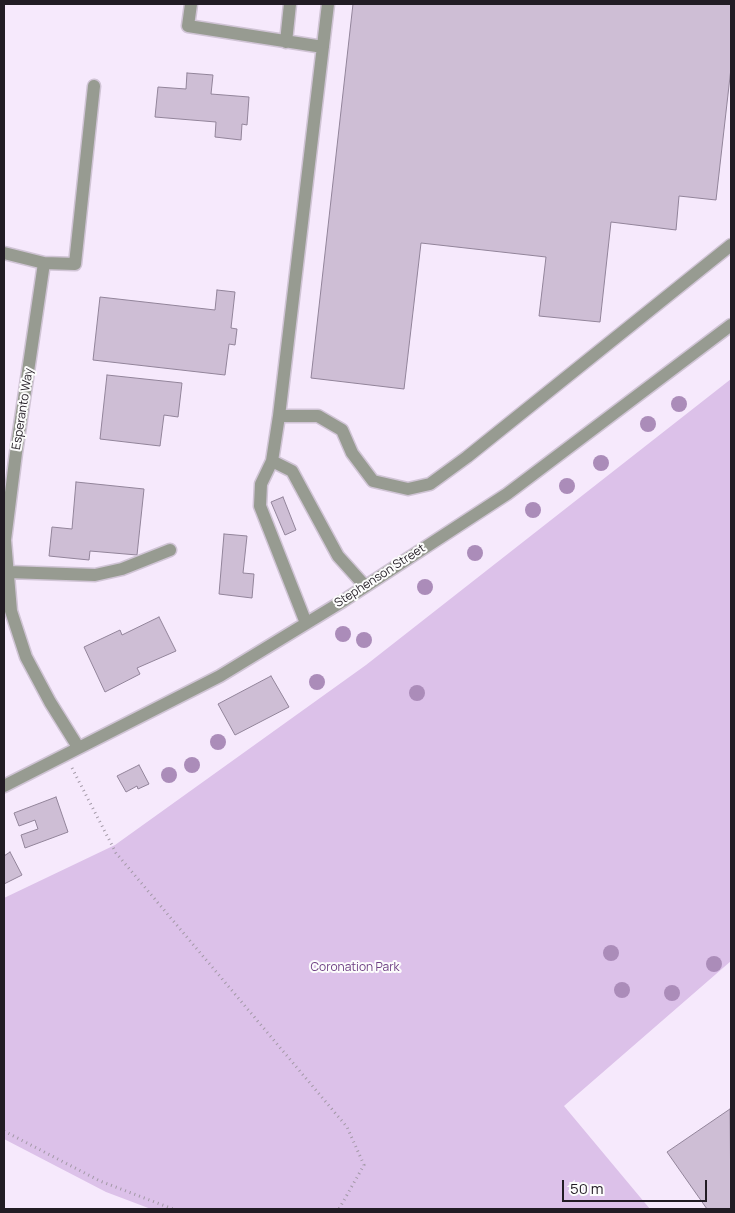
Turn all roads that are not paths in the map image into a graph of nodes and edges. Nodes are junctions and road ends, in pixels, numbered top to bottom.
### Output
1 (191, 4) edge
2 (290, 4) edge
3 (328, 4) edge
4 (286, 42) junction
5 (323, 48) junction
6 (94, 86) dead end
7 (731, 245) edge
8 (4, 253) edge
9 (44, 263) junction
10 (731, 325) edge
11 (279, 416) junction
12 (272, 461) junction
13 (170, 550) dead end
14 (8, 572) junction
15 (365, 586) junction
16 (306, 623) junction
17 (78, 747) junction
18 (4, 786) edge

1 - 4 street
2 - 4 street
3 - 5 street
4 - 5 street
5 - 11 street
6 - 9 street
7 - 11 street
8 - 9 street
9 - 14 street, Esperanto Way
10 - 15 street, Stephenson Street
11 - 12 street
12 - 15 street
12 - 16 street
13 - 14 street
14 - 17 street, Esperanto Way
15 - 16 street, Stephenson Street
16 - 17 street, Stephenson Street
17 - 18 street, Stephenson Street

